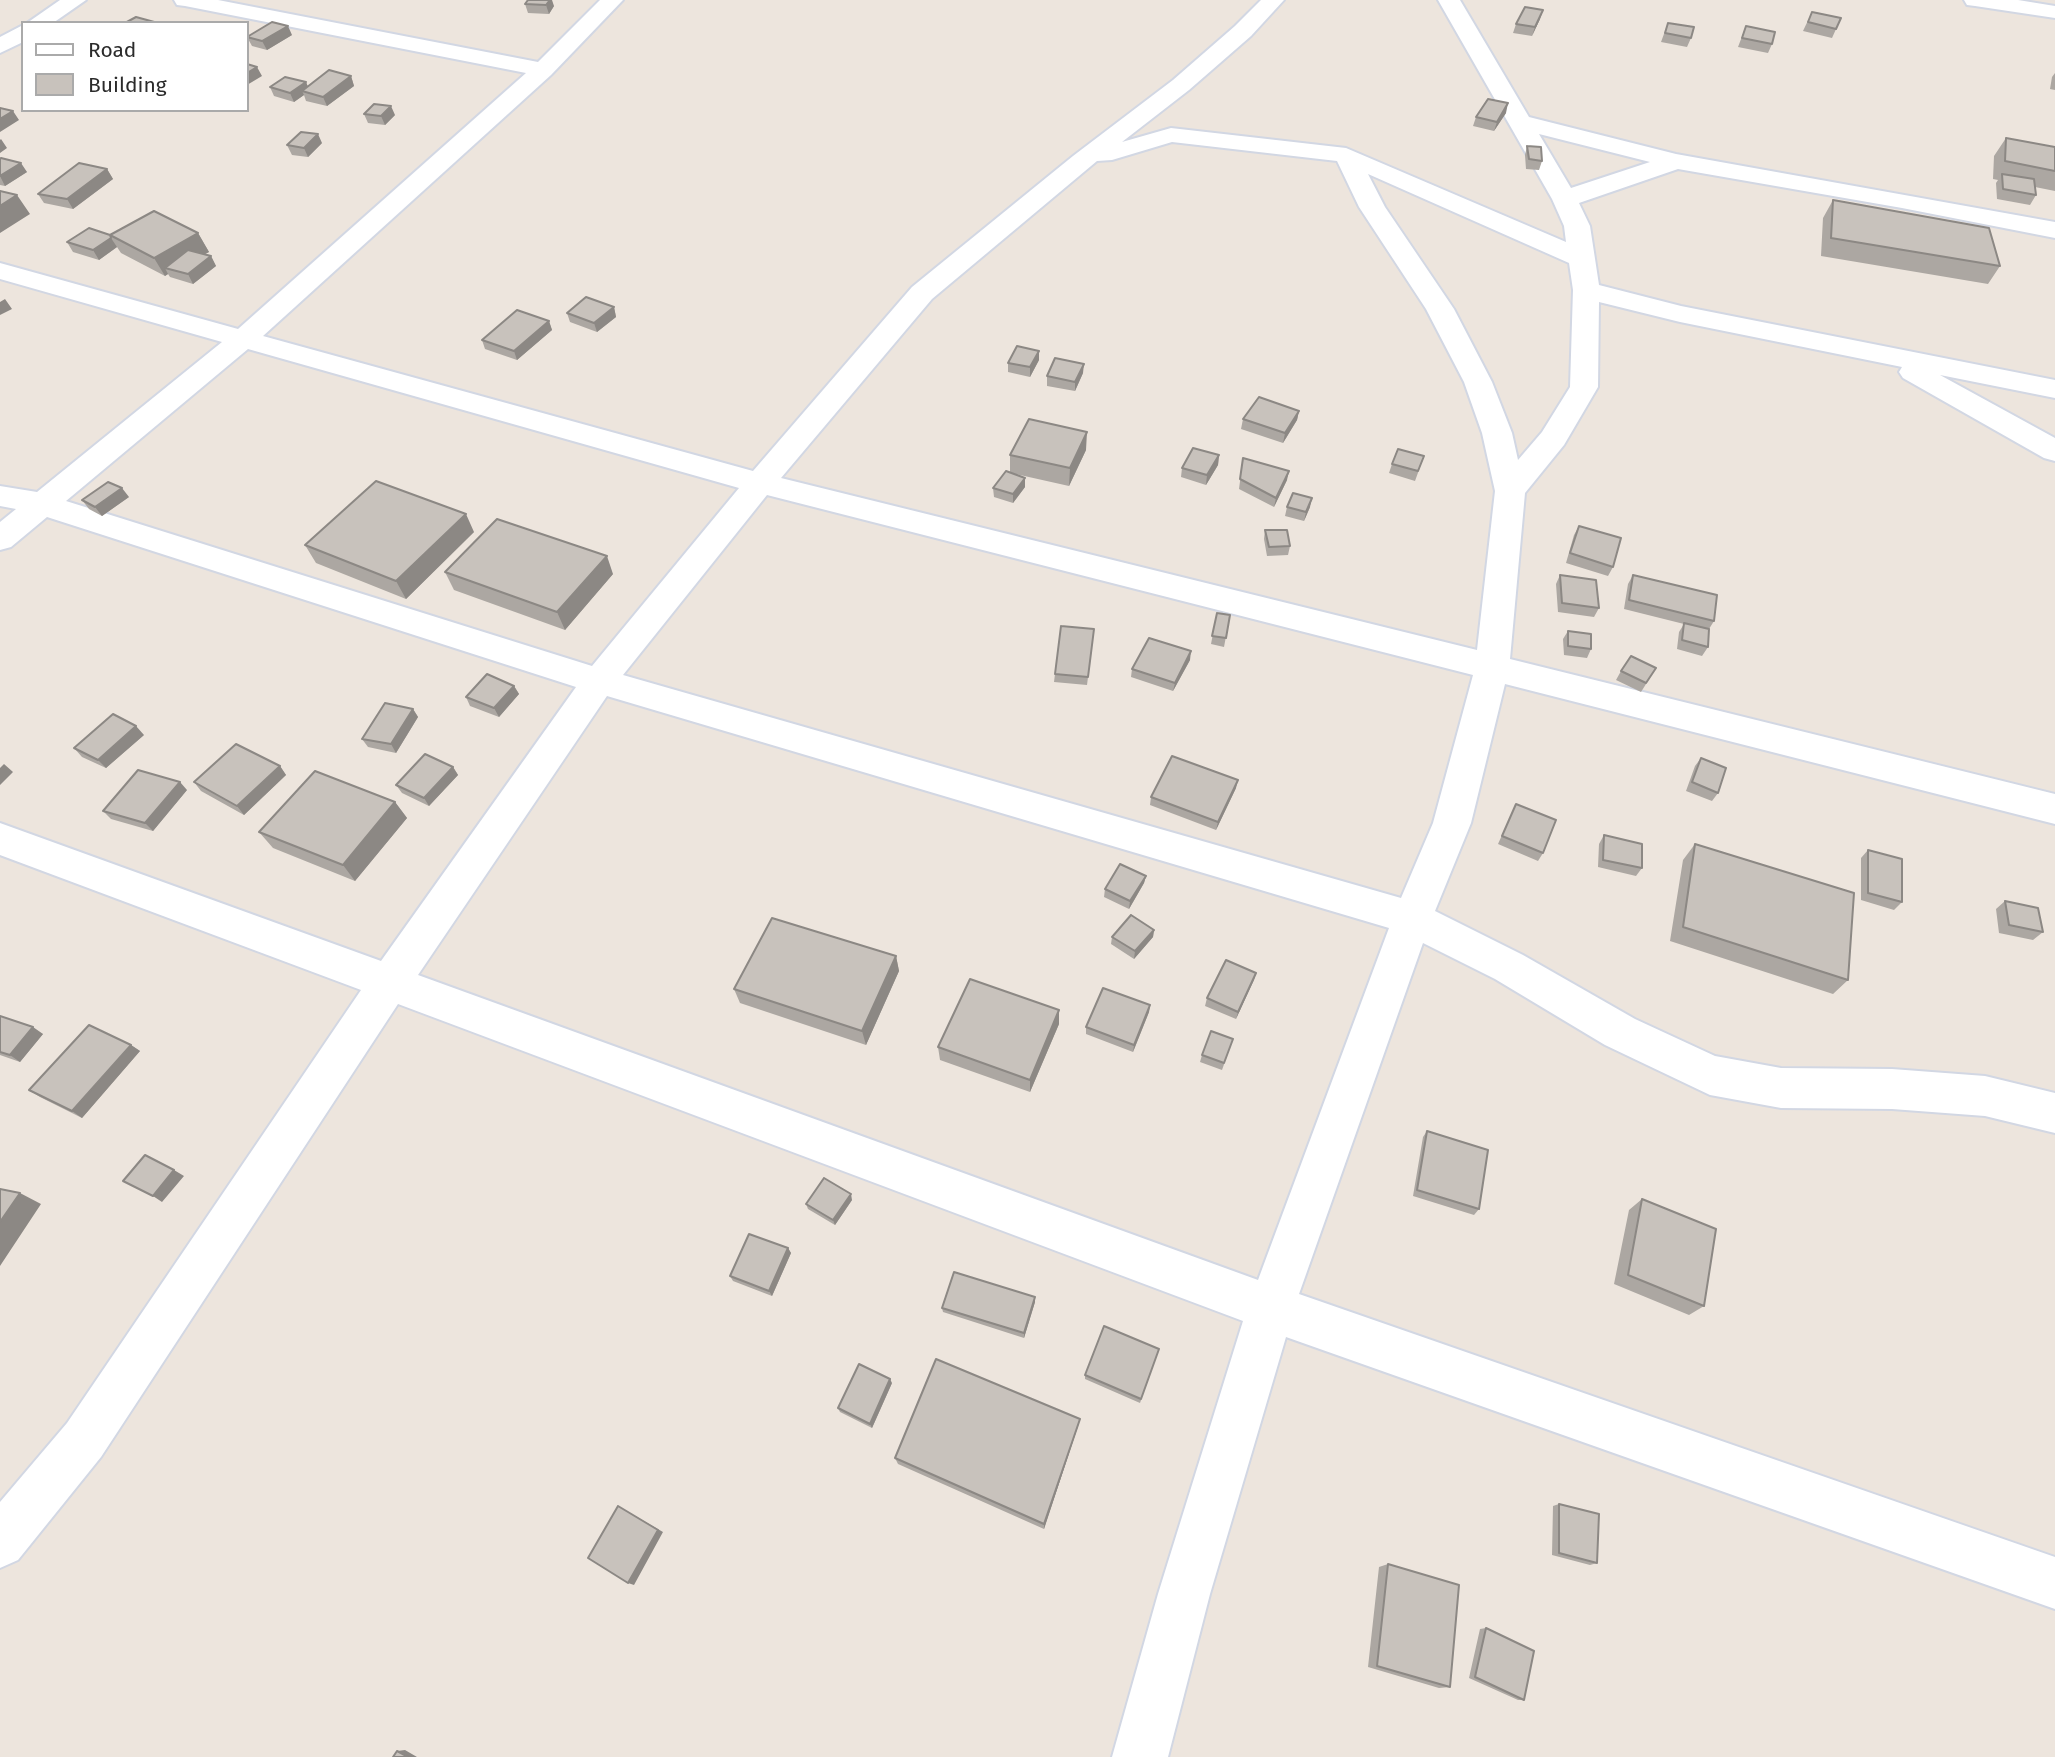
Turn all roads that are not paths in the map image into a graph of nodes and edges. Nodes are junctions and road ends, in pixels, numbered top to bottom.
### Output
1 (75, 0) edge
2 (185, 0) edge
3 (612, 0) edge
4 (1273, 0) edge
5 (1449, 0) edge
6 (1976, 0) edge
7 (2055, 12) edge
8 (41, 21) edge
9 (21, 33) edge
10 (0, 46) edge
11 (543, 70) junction
12 (1523, 123) junction
13 (1346, 155) junction
14 (1082, 161) junction
15 (1676, 161) junction
16 (1565, 199) junction
17 (2055, 230) edge
18 (1580, 258) junction
19 (0, 271) edge
20 (1586, 290) junction
21 (243, 339) junction
22 (1880, 355) junction
23 (2055, 389) edge
24 (2055, 451) edge
25 (760, 483) junction
26 (1510, 491) junction
27 (0, 496) edge
28 (42, 504) junction
29 (0, 539) edge
30 (1492, 667) junction
31 (598, 681) junction
32 (2055, 809) edge
33 (0, 839) edge
34 (1412, 918) junction
35 (389, 984) junction
36 (2055, 1113) edge
37 (1271, 1308) junction
38 (0, 1542) edge
39 (2055, 1583) edge
40 (1140, 1757) edge

1 - 8 street
2 - 11 street
3 - 11 street
4 - 14 street
5 - 12 street
6 - 7 street
9 - 10 street
11 - 21 street
12 - 15 street
12 - 16 street
13 - 14 street
13 - 18 street
13 - 26 street
14 - 25 street
15 - 16 street
15 - 17 street
16 - 18 street
18 - 20 street
19 - 21 street
20 - 22 street
20 - 26 street
21 - 25 street
21 - 28 street
22 - 23 street
22 - 24 street
25 - 30 street
25 - 31 street
26 - 30 street
27 - 28 street
28 - 29 street
28 - 31 street
30 - 32 street
30 - 34 street
31 - 34 street
31 - 35 street
33 - 35 street
34 - 36 street
34 - 37 street
35 - 37 street
35 - 38 street
37 - 39 street
37 - 40 street

